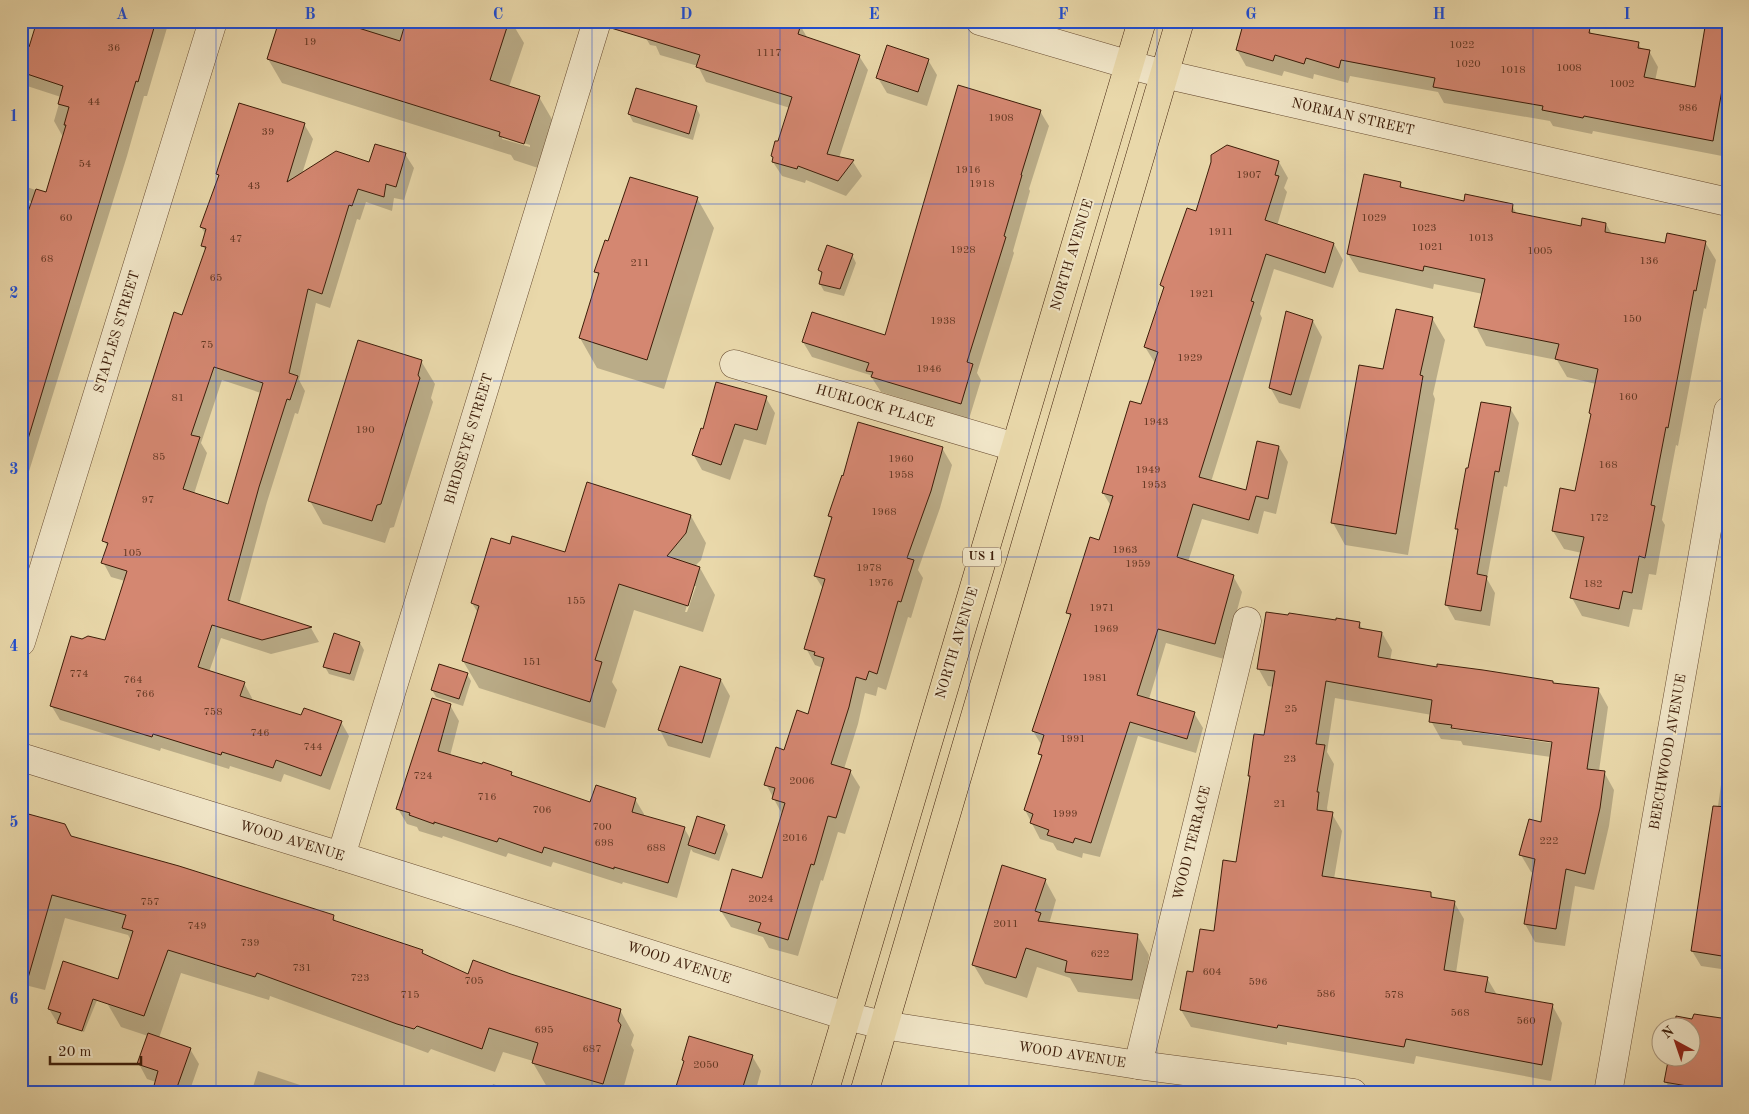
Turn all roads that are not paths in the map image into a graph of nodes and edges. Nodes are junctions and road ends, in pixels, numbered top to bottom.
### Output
1 (213, 21) edge
2 (597, 21) edge
3 (980, 21) edge
4 (1142, 21) edge
5 (1180, 21) edge
6 (1130, 65) junction
7 (1164, 74) junction
8 (1728, 202) edge
9 (734, 364) dead end
10 (1728, 411) edge
11 (1015, 447) junction
12 (1247, 621) dead end
13 (21, 642) edge
14 (21, 757) edge
15 (341, 856) junction
16 (846, 1016) junction
17 (884, 1025) junction
18 (1138, 1065) junction
19 (824, 1093) edge
20 (864, 1093) edge
21 (1353, 1093) edge
22 (1608, 1093) edge

1 - 13 street, STAPLES STREET
2 - 15 street, BIRDSEYE STREET
3 - 6 street, NORMAN STREET
4 - 6 main road, NORTH AVENUE / US 1
5 - 7 main road, US 1
6 - 7 street, NORMAN STREET
6 - 11 main road, NORTH AVENUE / US 1
7 - 8 street, NORMAN STREET
7 - 17 main road, US 1
9 - 11 street, HURLOCK PLACE
10 - 22 street, BEECHWOOD AVENUE
11 - 16 main road, NORTH AVENUE / US 1
12 - 18 street, WOOD TERRACE
14 - 15 street, WOOD AVENUE
15 - 16 street, WOOD AVENUE
16 - 17 street, WOOD AVENUE
16 - 19 main road, NORTH AVENUE / US 1
17 - 18 street, WOOD AVENUE
17 - 20 main road, US 1
18 - 21 street, WOOD AVENUE

